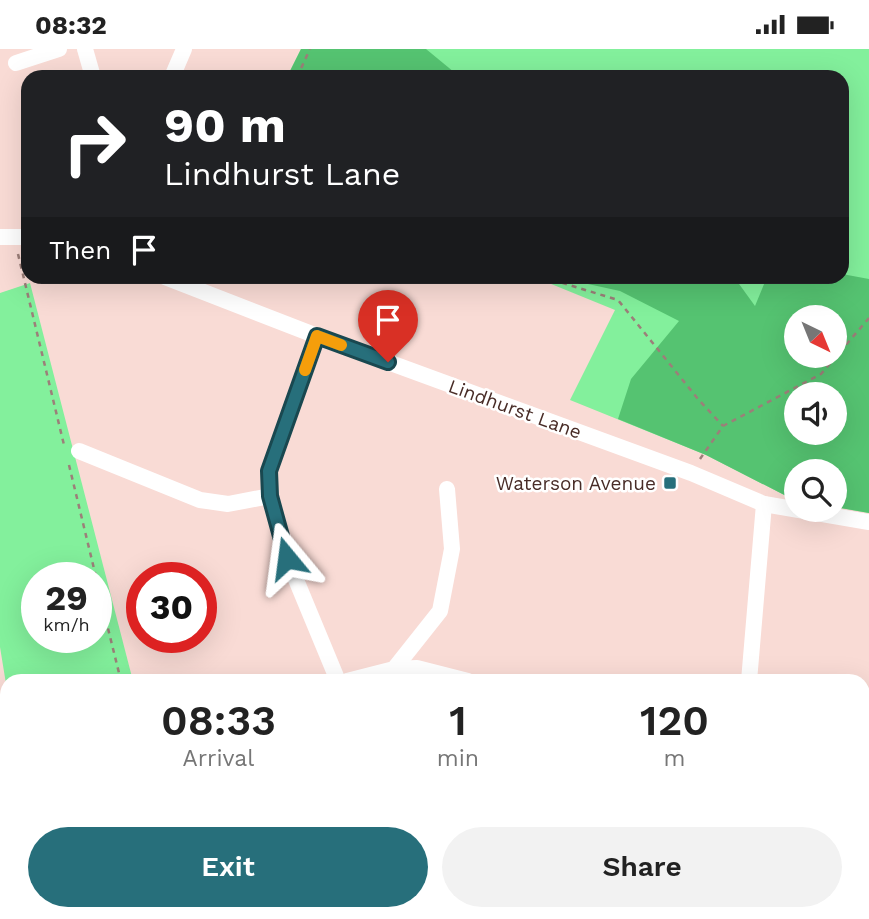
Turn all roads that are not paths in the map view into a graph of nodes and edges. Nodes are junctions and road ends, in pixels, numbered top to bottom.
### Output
1 (60, 49) edge
2 (85, 49) edge
3 (184, 49) edge
4 (16, 62) dead end
5 (91, 70) edge
6 (175, 70) edge
7 (183, 284) edge
8 (317, 336) junction
9 (70, 451) road end
10 (447, 489) dead end
11 (270, 496) junction
12 (764, 504) junction
13 (869, 522) edge
14 (394, 669) junction
15 (335, 674) edge
16 (374, 674) edge
17 (441, 674) edge
18 (750, 674) edge

1 - 4 street
2 - 5 street
3 - 6 street
7 - 8 street, Lindhurst Lane
8 - 11 street
8 - 12 street, Lindhurst Lane
9 - 11 street
10 - 14 street
11 - 15 street
12 - 13 street, Lindhurst Lane
12 - 18 street
14 - 16 street
14 - 17 street

